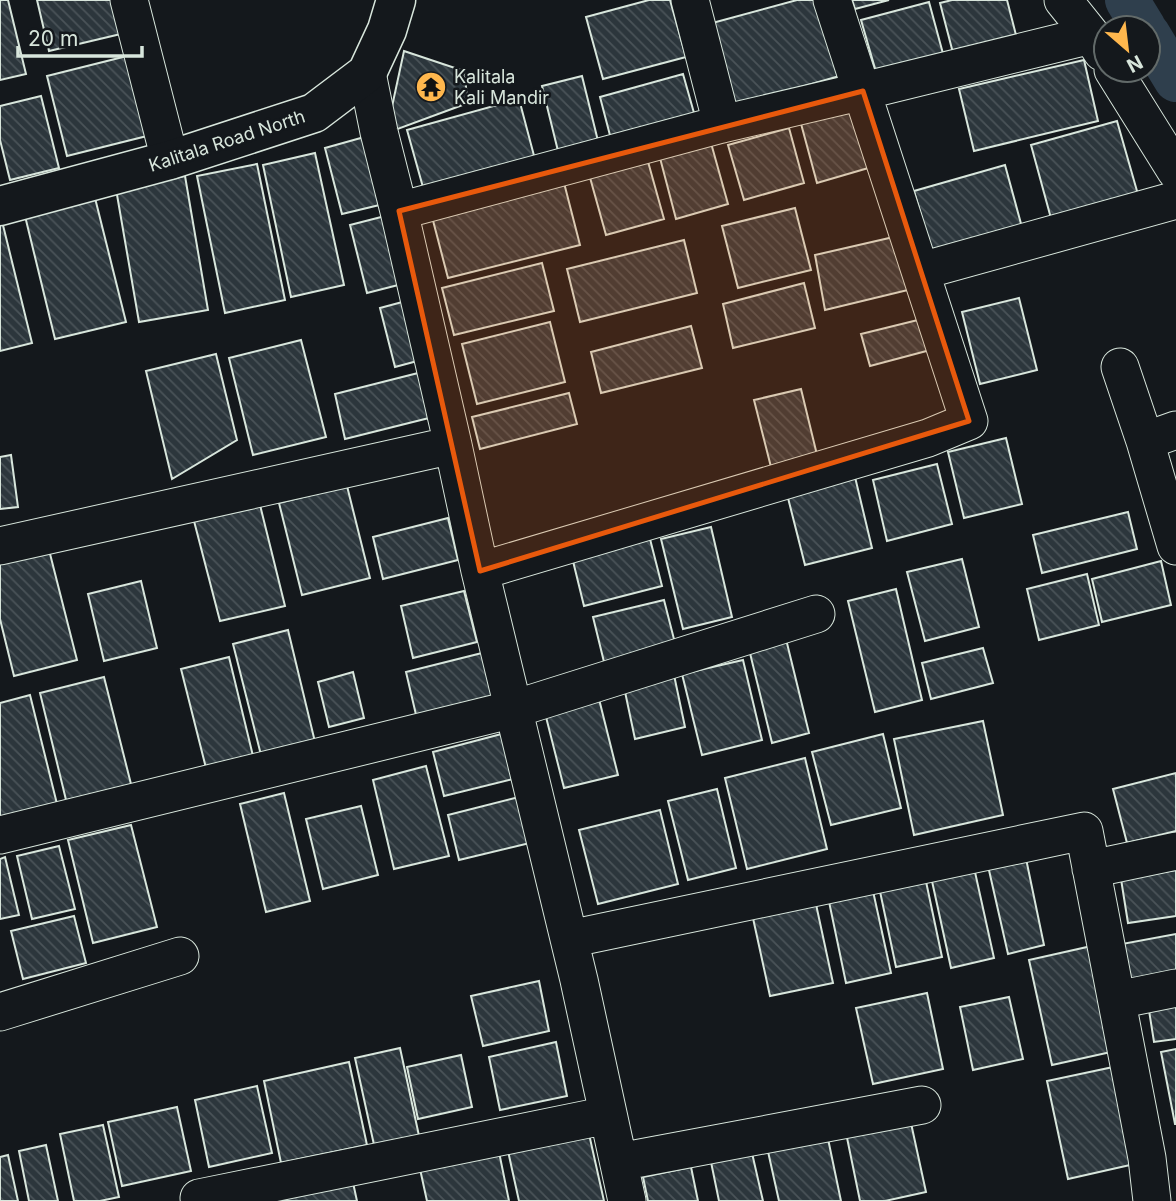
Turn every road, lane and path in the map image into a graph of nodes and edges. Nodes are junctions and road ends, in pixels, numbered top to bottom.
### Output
1 (129, 0) edge
2 (396, 0) edge
3 (690, 0) edge
4 (832, 0) edge
5 (1063, 0) edge
6 (1092, 39) edge
7 (1092, 48) edge
8 (367, 73) junction
9 (1122, 84) edge
10 (863, 91) junction
11 (722, 124) junction
12 (170, 160) junction
13 (1176, 171) edge
14 (1176, 200) edge
15 (1, 203) edge
16 (399, 211) junction
17 (921, 271) junction
18 (1120, 367) dead end
19 (1160, 436) edge
20 (453, 445) junction
21 (0, 545) edge
22 (1176, 546) edge
23 (480, 571) junction
24 (816, 614) dead end
25 (514, 709) junction
26 (0, 835) edge
27 (1176, 851) edge
28 (1091, 869) junction
29 (569, 939) junction
30 (180, 956) dead end
31 (1176, 988) edge
32 (1117, 1000) junction
33 (0, 1012) edge
34 (922, 1105) dead end
35 (608, 1115) junction
36 (1162, 1156) edge
37 (619, 1162) junction
38 (196, 1200) edge
39 (628, 1201) edge
40 (1152, 1201) edge

1 - 12 street
2 - 8 street, Kalitala Road North
3 - 11 street
4 - 10 street
5 - 6 street
7 - 10 street
8 - 12 street, Kalitala Road North
8 - 16 street
9 - 13 street
10 - 11 street
10 - 17 street
11 - 16 street
12 - 15 street, Kalitala Road North
14 - 17 street
16 - 20 street
17 - 23 street
18 - 19 street
19 - 22 street
20 - 21 street
20 - 23 street
23 - 25 street
24 - 25 street
25 - 26 street
25 - 29 street
27 - 28 street
28 - 29 street
28 - 32 street
29 - 35 street
30 - 33 street
31 - 32 street
32 - 36 street
34 - 37 street
35 - 37 street
35 - 38 street
36 - 40 street
37 - 39 street

